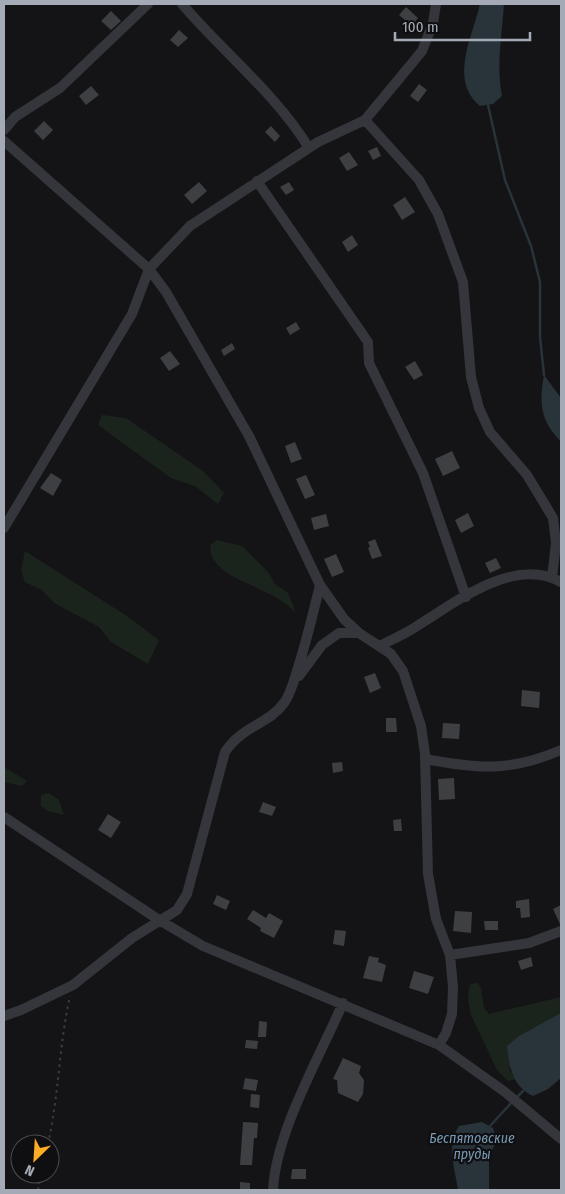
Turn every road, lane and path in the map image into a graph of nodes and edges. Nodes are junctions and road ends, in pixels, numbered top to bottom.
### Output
1 (148, 4) edge
2 (182, 4) edge
3 (436, 4) edge
4 (366, 120) junction
5 (4, 130) edge
6 (4, 141) edge
7 (309, 148) junction
8 (257, 181) junction
9 (149, 270) junction
10 (4, 528) edge
11 (556, 580) edge
12 (320, 585) junction
13 (466, 597) junction
14 (359, 634) junction
15 (380, 646) junction
16 (293, 683) junction
17 (561, 750) edge
18 (424, 759) junction
19 (4, 817) edge
20 (159, 920) junction
21 (561, 931) edge
22 (450, 955) junction
23 (73, 985) junction
24 (343, 1003) junction
25 (4, 1016) edge
26 (438, 1045) junction
27 (50, 1134) edge
28 (561, 1139) edge
29 (273, 1190) edge

1 - 5 street
2 - 7 street
3 - 4 street
4 - 7 street
4 - 11 street
6 - 9 street
7 - 8 street
8 - 9 street
8 - 13 street
9 - 10 street
9 - 12 street
11 - 13 street
12 - 14 street
12 - 16 street
13 - 15 street
14 - 15 street
14 - 16 street
15 - 18 street
16 - 20 street
17 - 18 street
18 - 22 street
19 - 20 street
20 - 23 street
20 - 24 street
21 - 22 street
22 - 26 street
23 - 25 street
23 - 27 path
24 - 26 street
24 - 29 street
26 - 28 street

